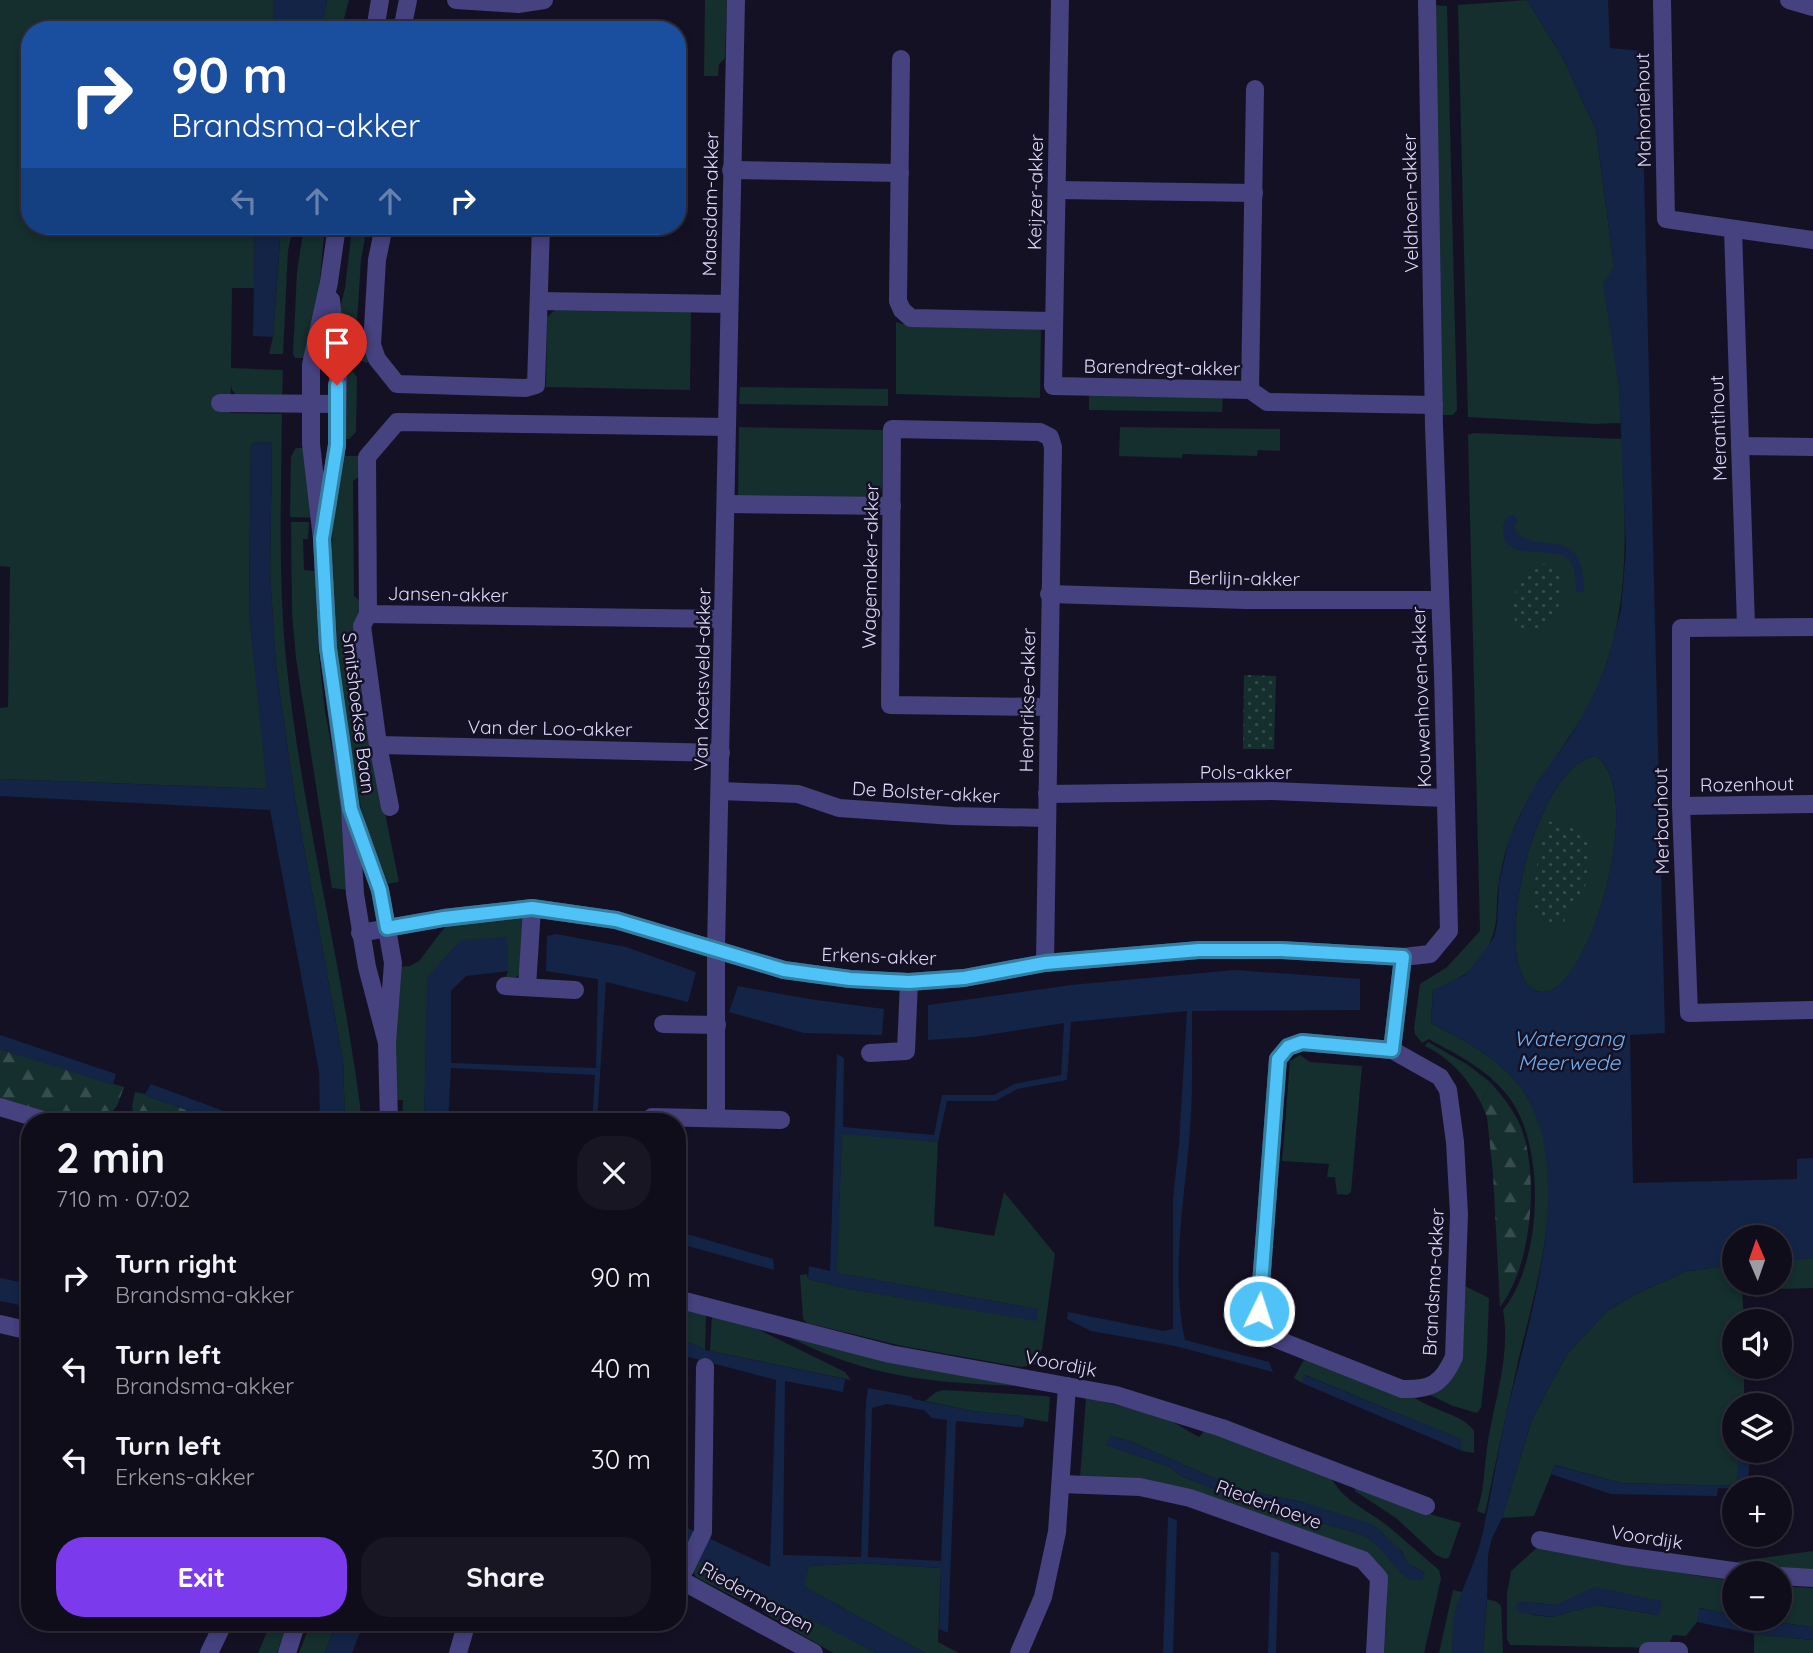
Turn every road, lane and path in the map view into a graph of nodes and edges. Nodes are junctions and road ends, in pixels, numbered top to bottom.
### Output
1 (380, 0) edge
2 (408, 0) edge
3 (456, 0) edge
4 (544, 0) edge
5 (736, 0) edge
6 (1060, 0) edge
7 (1427, 0) edge
8 (1661, 0) edge
9 (1789, 0) edge
10 (1813, 6) edge
11 (376, 21) edge
12 (404, 21) edge
13 (901, 59) dead end
14 (1255, 89) dead end
15 (731, 170) junction
16 (900, 173) junction
17 (1057, 190) junction
18 (1254, 193) junction
19 (1733, 229) junction
20 (336, 235) edge
21 (382, 235) edge
22 (541, 235) edge
23 (1813, 240) edge
24 (329, 282) junction
25 (539, 301) junction
26 (729, 304) junction
27 (1054, 321) junction
28 (1053, 386) joint
29 (1250, 390) junction
30 (220, 404) dead end
31 (337, 404) junction
32 (311, 405) junction
33 (1434, 405) junction
34 (727, 418) junction
35 (1050, 438) joint
36 (1740, 446) junction
37 (1813, 447) edge
38 (726, 504) junction
39 (892, 506) junction
40 (322, 539) junction
41 (1049, 594) junction
42 (1439, 600) junction
43 (368, 614) junction
44 (723, 619) junction
45 (1746, 626) junction
46 (1813, 626) edge
47 (1048, 707) junction
48 (378, 745) junction
49 (721, 753) junction
50 (720, 792) junction
51 (1047, 793) junction
52 (1444, 798) junction
53 (1813, 804) edge
54 (1681, 806) junction
55 (390, 807) dead end
56 (351, 809) junction
57 (1047, 818) junction
58 (532, 908) junction
59 (387, 928) junction
60 (360, 933) junction
61 (716, 949) junction
62 (1403, 957) junction
63 (1045, 963) junction
64 (909, 982) junction
65 (505, 986) dead end
66 (527, 987) junction
67 (575, 990) dead end
68 (1813, 1010) edge
69 (663, 1024) dead end
70 (717, 1025) junction
71 (387, 1043) junction
72 (1392, 1050) junction
73 (870, 1053) dead end
74 (0, 1107) edge
75 (21, 1113) edge
76 (389, 1113) edge
77 (686, 1118) edge
78 (716, 1118) junction
79 (781, 1120) dead end
80 (686, 1301) edge
81 (0, 1324) edge
82 (21, 1329) edge
83 (705, 1367) dead end
84 (1067, 1386) junction
85 (1061, 1484) junction
86 (1426, 1506) dead end
87 (1540, 1540) dead end
88 (686, 1564) edge
89 (1722, 1569) edge
90 (686, 1577) edge
91 (1792, 1577) edge
92 (1813, 1578) edge
93 (220, 1631) edge
94 (294, 1631) edge
95 (464, 1631) edge
96 (1679, 1647) edge
97 (1648, 1651) dead end
98 (209, 1653) edge
99 (287, 1653) edge
100 (458, 1653) edge
101 (814, 1653) edge
102 (1018, 1653) edge
103 (1375, 1653) edge

1 - 11 street
2 - 12 street
3 - 4 street
5 - 15 street, Maasdam-akker
6 - 17 street, Keijzer-akker
7 - 33 street, Veldhoen-akker
8 - 19 street, Mahoniehout
9 - 10 street
13 - 16 street
14 - 18 street
15 - 16 street
15 - 26 street, Maasdam-akker
16 - 27 street
17 - 18 street
17 - 27 street, Keijzer-akker
18 - 29 street
19 - 23 street
19 - 36 street, Merantihout
20 - 24 street, Smitshoekse Baan
21 - 25 street
22 - 25 street
24 - 31 street, Smitshoekse Baan
24 - 32 street, Smitshoekse Baan
25 - 26 street
26 - 34 street, Maasdam-akker
27 - 28 street, Keijzer-akker
28 - 29 street, Barendregt-akker
29 - 33 street, Barendregt-akker
30 - 32 street
31 - 32 street
31 - 40 street, Smitshoekse Baan
32 - 40 street, Smitshoekse Baan
33 - 42 street, Kouwenhoven-akker
34 - 38 street, Van Koetsveld-akker
34 - 43 street, Jansen-akker
35 - 39 street, Wagemaker-akker
35 - 41 street, Hendrikse-akker
36 - 37 street
36 - 45 street, Merantihout
38 - 39 street
38 - 44 street, Van Koetsveld-akker
39 - 47 street, Wagemaker-akker
40 - 56 street, Smitshoekse Baan
41 - 42 street, Berlijn-akker
41 - 47 street, Hendrikse-akker
42 - 52 street, Kouwenhoven-akker
43 - 44 street, Jansen-akker
43 - 48 street
44 - 49 street, Van Koetsveld-akker
45 - 46 street
45 - 54 street, Merbauhout
47 - 51 street, Hendrikse-akker
48 - 49 street, Van der Loo-akker
48 - 55 street
49 - 50 street, Van Koetsveld-akker
50 - 57 street, De Bolster-akker
50 - 61 street, Van Koetsveld-akker
51 - 52 street, Pols-akker
51 - 57 street, Hendrikse-akker
52 - 62 street, Kouwenhoven-akker
53 - 54 street, Rozenhout
54 - 68 street, Merbauhout
56 - 59 street, Smitshoekse Baan
56 - 60 street, Smitshoekse Baan
57 - 63 street, Hendrikse-akker
58 - 59 street, Erkens-akker
58 - 61 street, Erkens-akker
58 - 66 street
59 - 60 street, Erkens-akker
59 - 71 street, Smitshoekse Baan
60 - 71 street, Smitshoekse Baan
61 - 64 street, Erkens-akker
61 - 70 street, Van Koetsveld-akker
62 - 63 street, Erkens-akker
62 - 72 street
63 - 64 street, Erkens-akker
64 - 73 street
65 - 66 street
66 - 67 street
69 - 70 street
70 - 78 street, Van Koetsveld-akker
71 - 76 street, Smitshoekse Baan
72 - 72 street, Brandsma-akker
74 - 75 street
77 - 78 street
78 - 79 street
80 - 84 street, Voordijk
81 - 82 street
83 - 88 street, Riedermorgen
84 - 85 street
84 - 86 street, Voordijk
85 - 102 street
85 - 103 street, Riederhoeve
87 - 89 street, Voordijk
90 - 101 street, Riedermorgen
91 - 92 street
93 - 98 street
94 - 99 street
95 - 100 street
96 - 97 street

